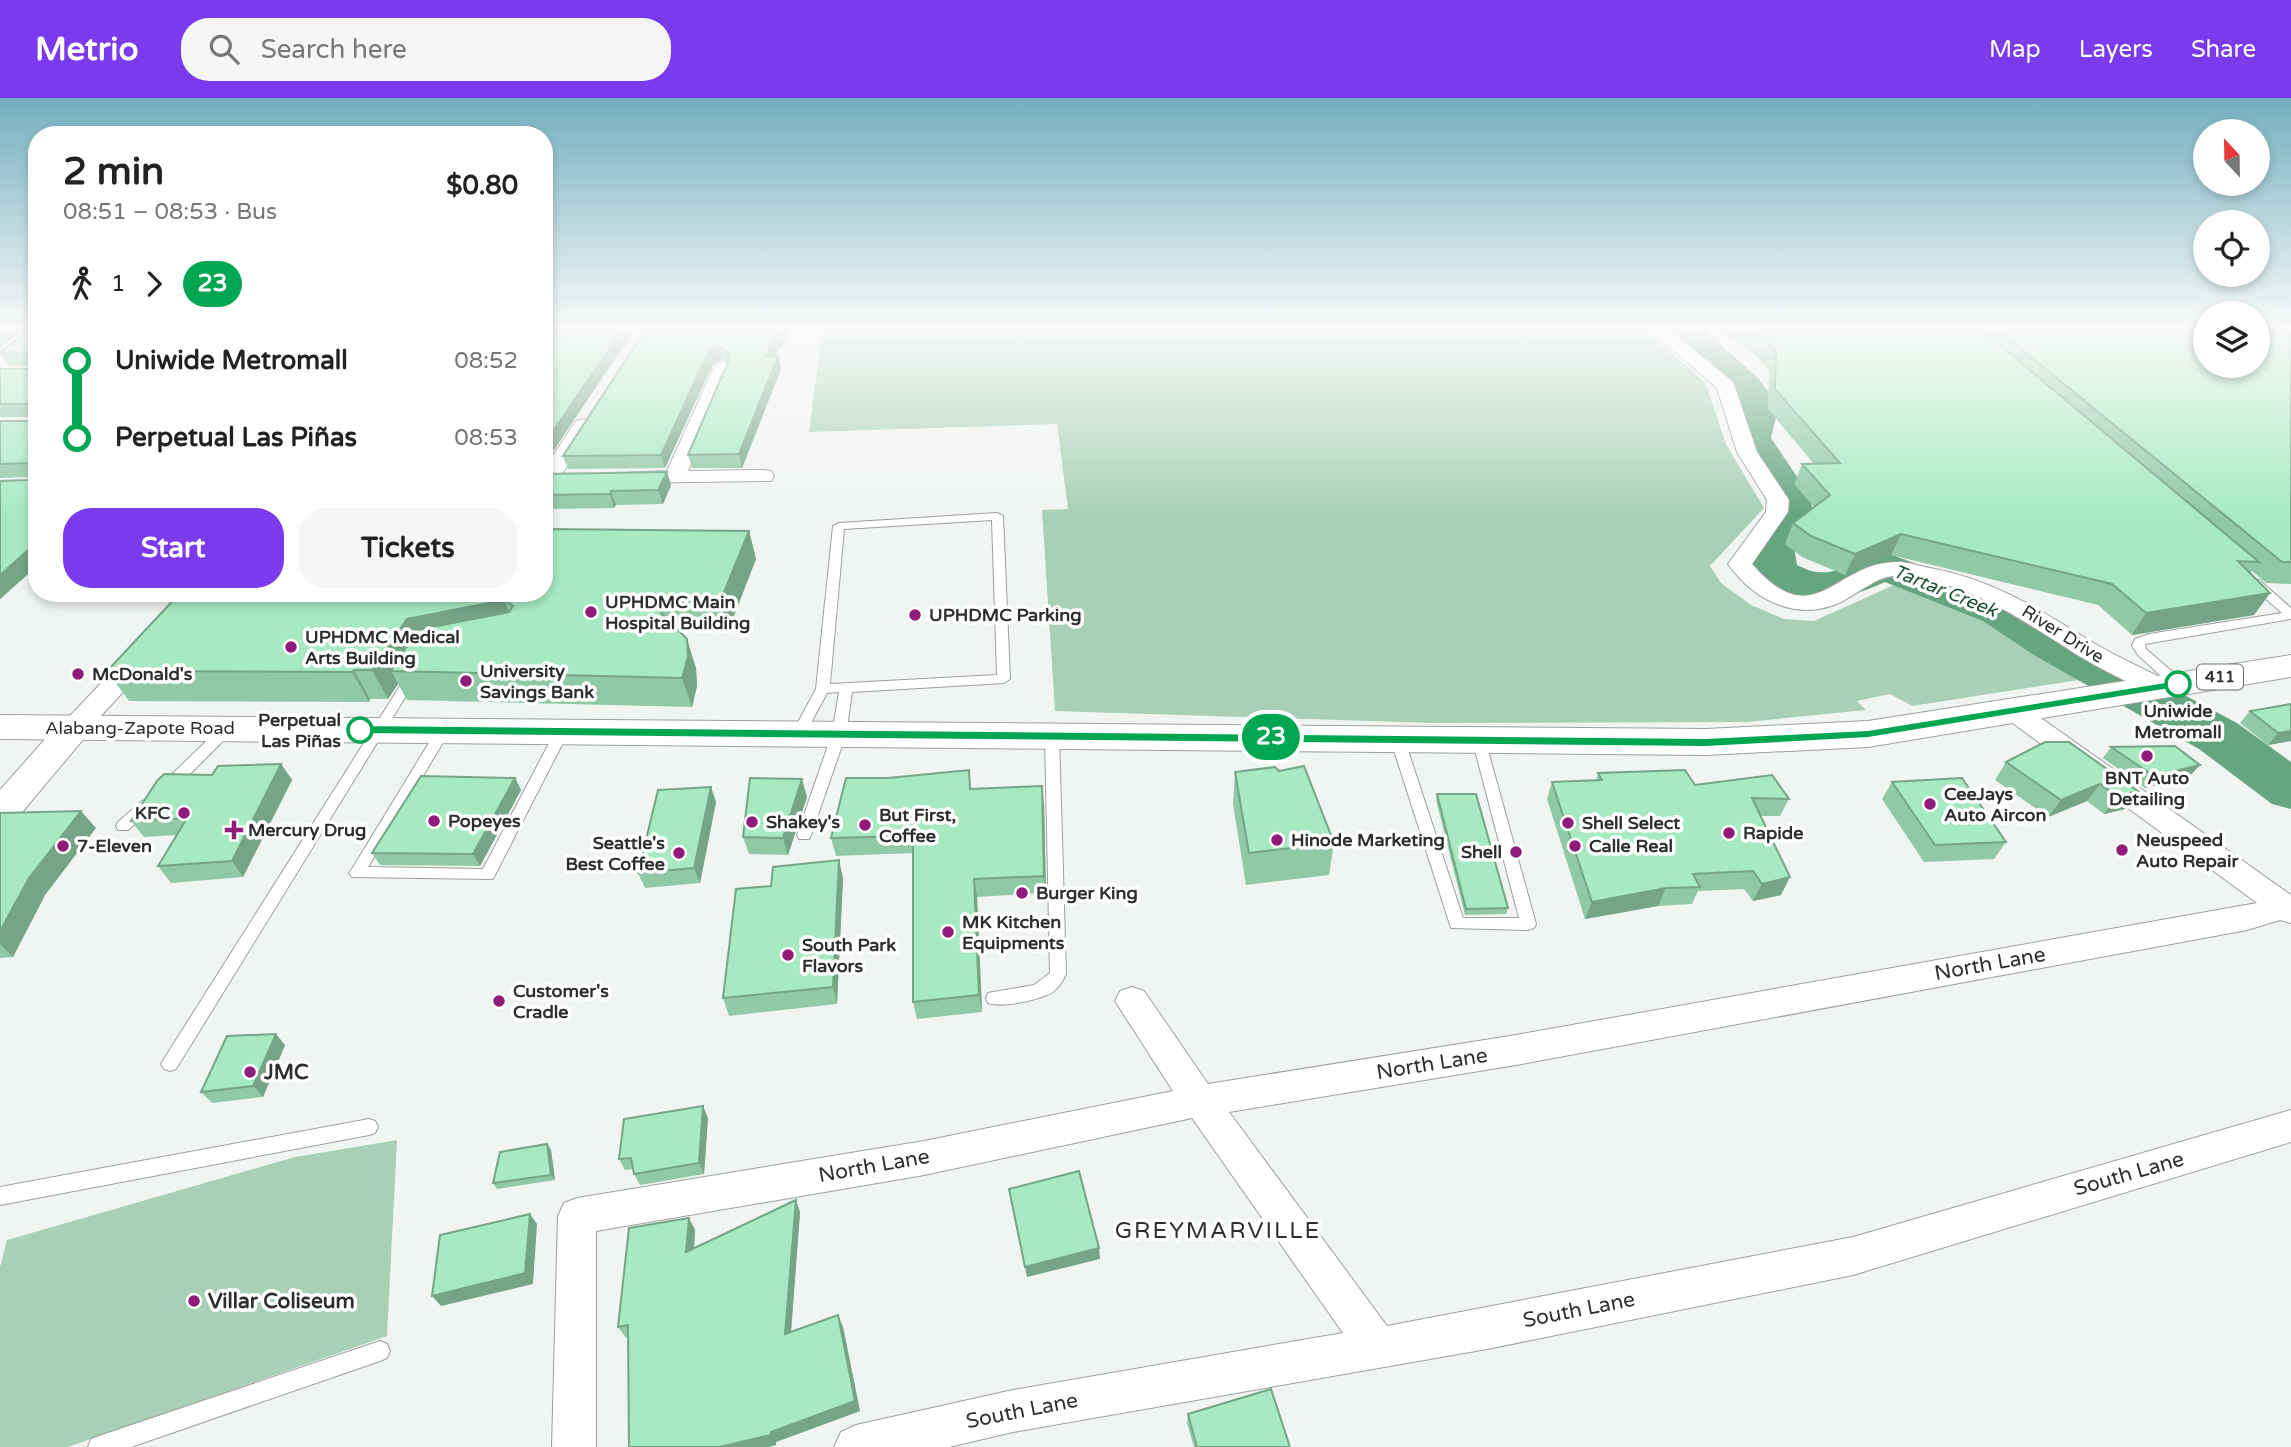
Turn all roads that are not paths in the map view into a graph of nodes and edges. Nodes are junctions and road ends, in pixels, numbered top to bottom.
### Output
1 (713, 389) edge
2 (1727, 389) edge
3 (591, 413) edge
4 (553, 469) edge
5 (763, 476) dead end
6 (675, 477) junction
7 (611, 478) edge
8 (553, 479) edge
9 (573, 479) edge
10 (2249, 578) edge
11 (2291, 615) edge
12 (155, 642) edge
13 (419, 665) edge
14 (2291, 666) edge
15 (2162, 687) junction
16 (823, 689) junction
17 (846, 689) junction
18 (2015, 712) junction
19 (0, 727) edge
20 (74, 729) junction
21 (227, 729) junction
22 (377, 730) junction
23 (443, 731) junction
24 (561, 733) junction
25 (839, 734) junction
26 (799, 735) junction
27 (1052, 735) junction
28 (1397, 738) junction
29 (1479, 738) junction
30 (0, 814) edge
31 (123, 826) dead end
32 (804, 835) dead end
33 (2288, 909) edge
34 (994, 998) dead end
35 (1132, 1001) dead end
36 (170, 1064) dead end
37 (1200, 1101) junction
38 (369, 1126) dead end
39 (2291, 1126) edge
40 (0, 1196) edge
41 (1378, 1348) junction
42 (380, 1351) dead end
43 (99, 1447) edge
44 (574, 1447) edge
45 (856, 1447) edge

1 - 6 street
2 - 15 street, River Drive
3 - 4 street
5 - 6 street
6 - 7 street
8 - 9 street
10 - 11 lane
11 - 15 lane
12 - 20 street
13 - 22 lane
14 - 15 highway, Alabang-Zapote Road / 411
15 - 18 highway, Alabang-Zapote Road / 411
16 - 17 lane
16 - 17 lane
16 - 26 lane
17 - 25 lane
18 - 29 highway, Alabang-Zapote Road / 411
18 - 33 street
19 - 20 highway, Alabang-Zapote Road / 411
20 - 21 highway, Alabang-Zapote Road / 411
20 - 30 street
21 - 22 highway, Alabang-Zapote Road / 411
21 - 31 lane
22 - 23 highway, Alabang-Zapote Road / 411
22 - 36 lane
23 - 24 highway, Alabang-Zapote Road / 411
23 - 24 lane
24 - 26 highway, Alabang-Zapote Road / 411
25 - 26 highway, Alabang-Zapote Road / 411
25 - 27 highway, Alabang-Zapote Road / 411
25 - 32 lane
27 - 28 highway, Alabang-Zapote Road / 411
27 - 34 lane
28 - 29 highway, Alabang-Zapote Road / 411
28 - 29 lane
33 - 37 street, North Lane
35 - 37 street
37 - 41 street
37 - 44 street, North Lane
38 - 40 lane
39 - 41 street, South Lane
41 - 45 street, South Lane
42 - 43 lane

